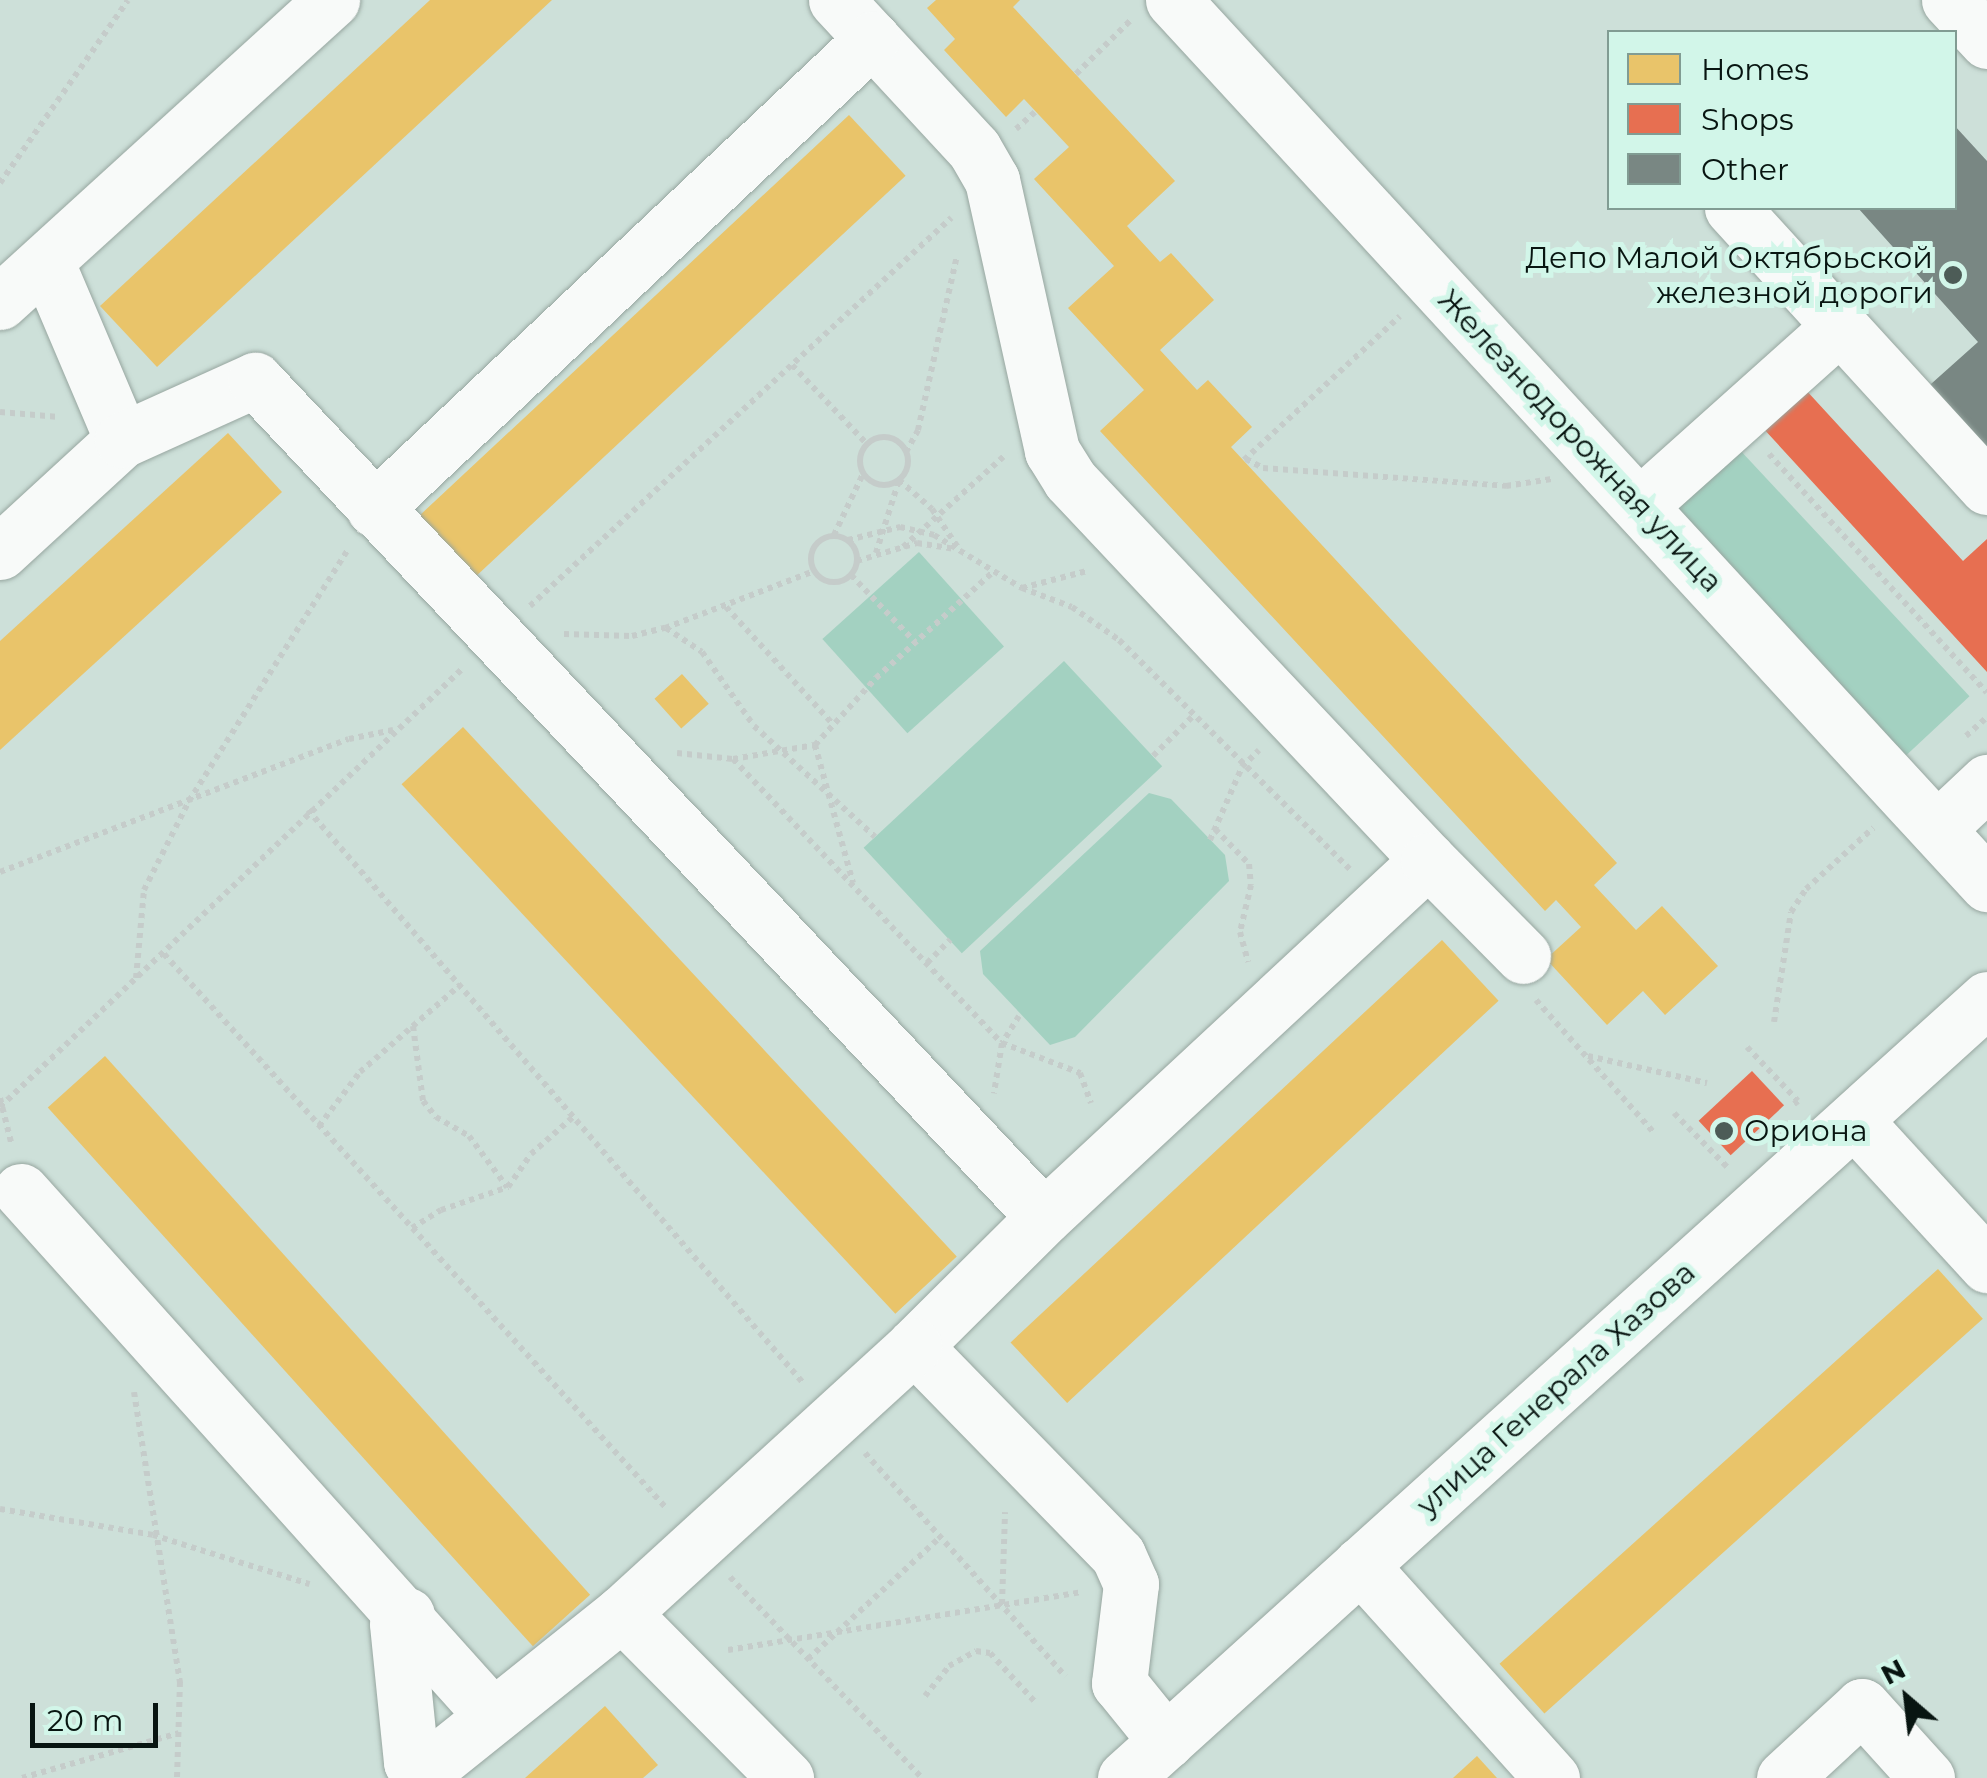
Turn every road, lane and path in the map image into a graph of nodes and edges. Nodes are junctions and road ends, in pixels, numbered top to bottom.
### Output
1 (128, 0) edge
2 (332, 0) edge
3 (836, 0) edge
4 (1151, 11) edge
5 (872, 40) junction
6 (1076, 74) dead end
7 (0, 183) edge
8 (1740, 210) edge
9 (961, 239) dead end
10 (46, 261) junction
11 (0, 302) edge
12 (1404, 312) dead end
13 (1840, 326) junction
14 (792, 365) dead end
15 (1046, 420) junction
16 (122, 440) junction
17 (867, 444) junction
18 (1760, 444) dead end
19 (906, 452) junction
20 (864, 474) junction
21 (1558, 478) dead end
22 (899, 480) junction
23 (1987, 487) edge
24 (1640, 506) junction
25 (374, 509) junction
26 (936, 514) junction
27 (884, 530) junction
28 (920, 532) junction
29 (834, 536) junction
30 (848, 540) junction
31 (904, 547) junction
32 (960, 550) junction
33 (0, 552) edge
34 (876, 553) junction
35 (1141, 556) junction
36 (857, 561) junction
37 (814, 570) junction
38 (994, 571) junction
39 (852, 575) junction
40 (1022, 588) junction
41 (726, 607) junction
42 (665, 628) junction
43 (498, 637) junction
44 (915, 642) junction
45 (1987, 693) edge
46 (1192, 717) junction
47 (1294, 717) junction
48 (833, 724) junction
49 (394, 730) dead end
50 (815, 745) junction
51 (670, 752) dead end
52 (781, 754) junction
53 (1153, 756) dead end
54 (732, 759) junction
55 (1242, 767) junction
56 (1987, 782) edge
57 (824, 792) junction
58 (190, 800) junction
59 (308, 810) dead end
60 (1879, 822) dead end
61 (1215, 829) junction
62 (1937, 829) junction
63 (876, 838) dead end
64 (1210, 840) dead end
65 (1428, 860) junction
66 (0, 872) edge
67 (1987, 884) edge
68 (854, 886) junction
69 (1386, 899) junction
70 (950, 940) dead end
71 (164, 954) dead end
72 (1523, 956) dead end
73 (927, 964) junction
74 (136, 980) dead end
75 (460, 986) junction
76 (1987, 1000) edge
77 (1274, 1004) junction
78 (1019, 1016) dead end
79 (1774, 1022) dead end
80 (413, 1026) junction
81 (1002, 1043) junction
82 (1747, 1046) dead end
83 (1587, 1055) dead end
84 (1707, 1083) dead end
85 (1090, 1103) dead end
86 (1674, 1113) dead end
87 (1784, 1114) dead end
88 (573, 1117) junction
89 (1854, 1120) junction
90 (319, 1126) junction
91 (976, 1145) junction
92 (1741, 1156) dead end
93 (508, 1187) junction
94 (21, 1191) dead end
95 (1044, 1218) junction
96 (412, 1228) junction
97 (1987, 1266) edge
98 (914, 1346) junction
99 (132, 1380) dead end
100 (831, 1416) junction
101 (1008, 1442) junction
102 (0, 1509) edge
103 (153, 1535) junction
104 (940, 1537) junction
105 (696, 1542) junction
106 (1360, 1566) junction
107 (1131, 1584) junction
108 (316, 1587) dead end
109 (1002, 1605) junction
110 (622, 1613) junction
111 (407, 1616) junction
112 (837, 1632) junction
113 (790, 1640) junction
114 (808, 1659) junction
115 (668, 1660) junction
116 (1065, 1676) dead end
117 (925, 1696) dead end
118 (1036, 1703) dead end
119 (491, 1714) junction
120 (179, 1733) junction
121 (1166, 1741) junction
122 (419, 1776) edge
123 (22, 1778) edge
124 (178, 1778) edge
125 (786, 1778) edge
126 (922, 1778) edge
127 (1125, 1778) edge
128 (1552, 1778) edge
129 (1784, 1778) edge
130 (1927, 1778) edge

1 - 7 path
2 - 10 street
3 - 5 street
4 - 6 path
4 - 24 street, Железнодорожная улица
5 - 15 street
5 - 25 street
8 - 13 street
9 - 19 path
10 - 11 street
10 - 16 street
12 - 21 path
13 - 23 street
13 - 24 street
14 - 17 path
15 - 26 path
15 - 35 street
16 - 25 street
16 - 33 street
17 - 19 path
17 - 20 path
18 - 45 path
19 - 22 path
20 - 22 path
20 - 29 path
22 - 26 path
22 - 27 path
24 - 62 street, Железнодорожная улица
25 - 43 street
25 - 58 path
26 - 28 path
26 - 32 path
27 - 28 path
27 - 30 path
27 - 34 path
28 - 31 path
28 - 32 path
29 - 30 path
29 - 37 path
30 - 36 path
31 - 32 path
31 - 34 path
32 - 38 path
34 - 36 path
35 - 40 path
35 - 47 street
36 - 39 path
37 - 39 path
37 - 41 path
38 - 40 path
38 - 44 path
39 - 44 path
40 - 46 path
41 - 42 path
41 - 48 path
42 - 43 path
42 - 52 path
43 - 91 street
44 - 48 path
46 - 53 path
46 - 55 path
47 - 55 path
47 - 65 street
48 - 50 path
49 - 58 path
50 - 52 path
50 - 57 path
51 - 54 path
52 - 54 path
52 - 57 path
54 - 68 path
55 - 61 path
55 - 69 path
56 - 62 street
57 - 63 path
57 - 68 path
58 - 66 path
58 - 74 path
59 - 75 path
60 - 79 path
61 - 64 path
61 - 77 path
62 - 67 street, Железнодорожная улица
65 - 69 street
65 - 72 street
68 - 73 path
69 - 77 street
70 - 73 path
71 - 90 path
73 - 81 path
75 - 80 path
75 - 88 path
76 - 89 street, улица Генерала Хазова
77 - 95 street
78 - 81 path
80 - 90 path
80 - 93 path
81 - 85 path
81 - 91 path
82 - 87 path
83 - 84 path
86 - 92 path
88 - 93 path
88 - 100 path
89 - 97 street
89 - 106 street, улица Генерала Хазова
90 - 96 path
91 - 95 street
93 - 96 path
94 - 111 street
95 - 98 street
96 - 105 path
98 - 100 street
98 - 101 street
99 - 103 path
100 - 104 path
100 - 105 street
101 - 107 street
101 - 109 path
102 - 103 path
103 - 108 path
103 - 120 path
104 - 109 path
104 - 112 path
105 - 110 street
105 - 113 path
106 - 121 street, улица Генерала Хазова
106 - 128 street
107 - 109 path
107 - 121 street
109 - 112 path
109 - 116 path
110 - 115 street
110 - 119 street
111 - 119 street
111 - 122 street
112 - 113 path
112 - 114 path
113 - 114 path
113 - 115 path
114 - 126 path
115 - 125 street
117 - 118 path
119 - 122 street
120 - 123 path
120 - 124 path
121 - 127 street, улица Генерала Хазова
129 - 130 street

